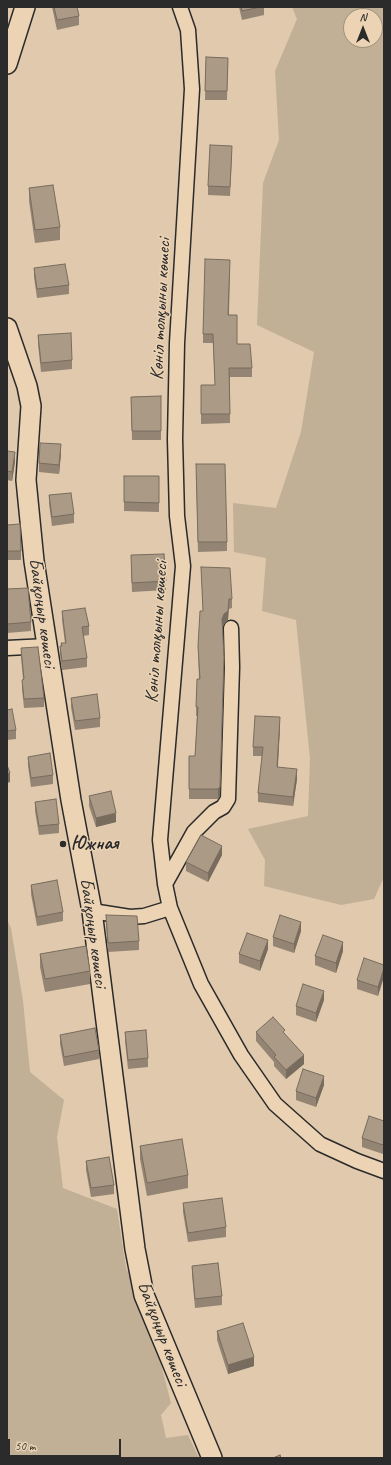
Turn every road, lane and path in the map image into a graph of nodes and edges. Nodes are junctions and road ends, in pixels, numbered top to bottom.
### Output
1 (25, 7) edge
2 (180, 7) edge
3 (7, 64) edge
4 (7, 328) edge
5 (231, 628) dead end
6 (47, 646) junction
7 (7, 648) edge
8 (165, 884) junction
9 (170, 908) junction
10 (92, 911) junction
11 (384, 1170) edge
12 (212, 1458) edge

1 - 3 street
2 - 8 street, Көніл толқыны көшесі
4 - 6 street, Байқоңыр көшесі
5 - 8 street
6 - 7 street
6 - 10 street, Байқоңыр көшесі
8 - 9 street, Көніл толқыны көшесі
9 - 10 street
9 - 11 street, Көніл толқыны көшесі
10 - 12 street, Байқоңыр көшесі

